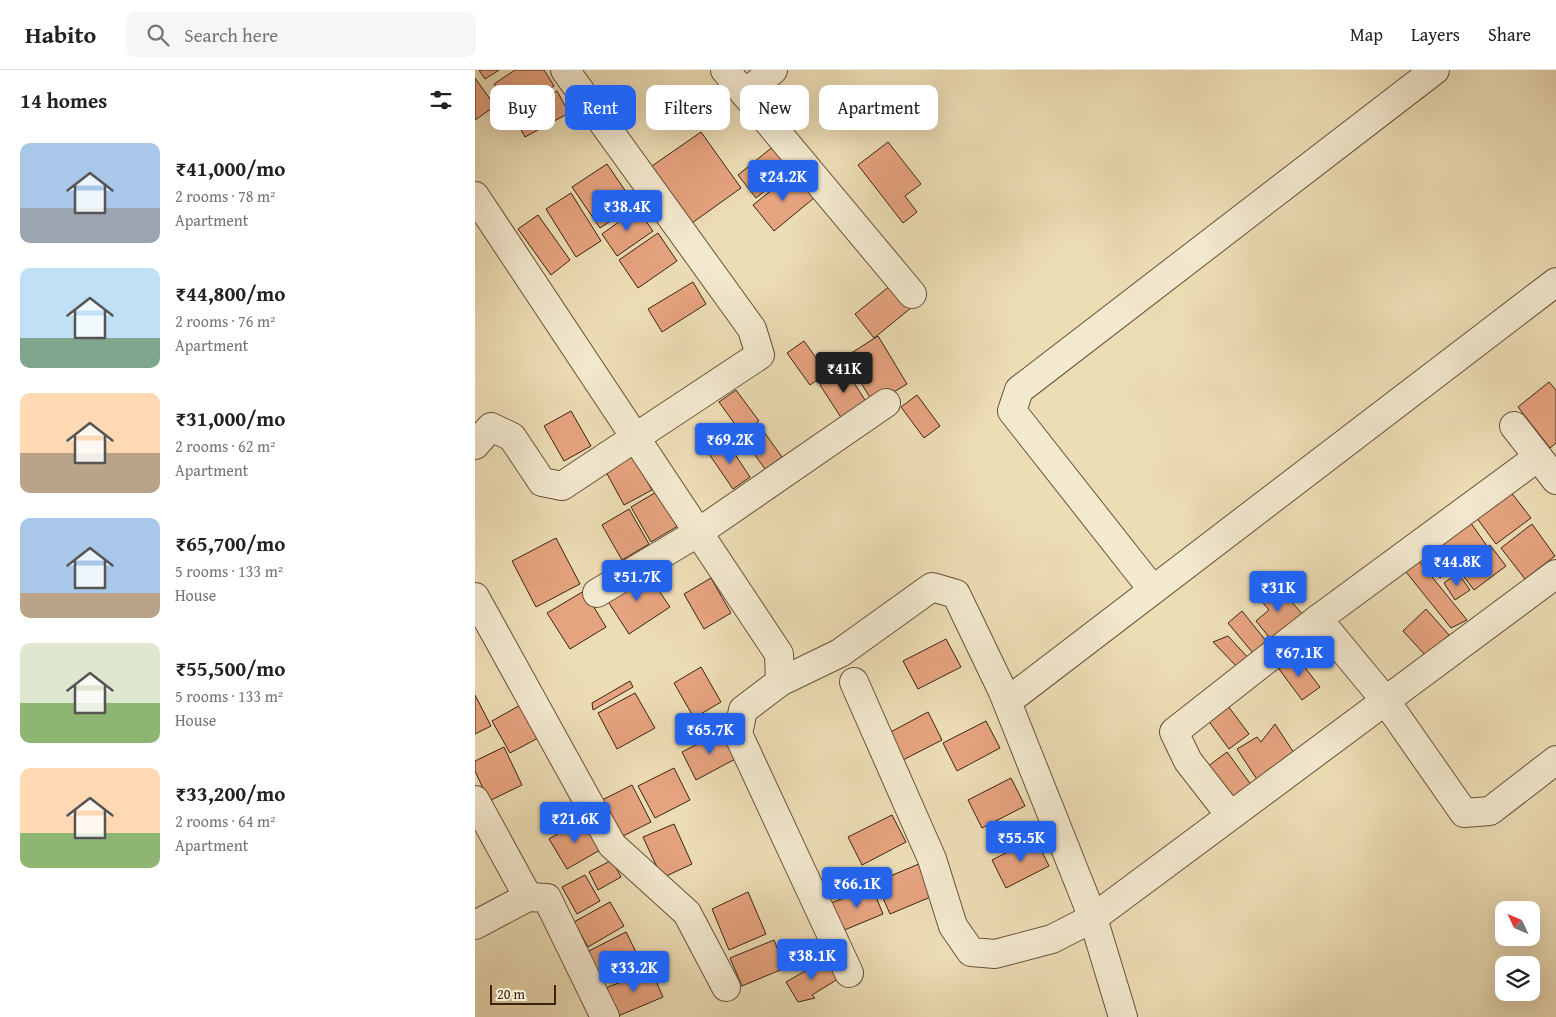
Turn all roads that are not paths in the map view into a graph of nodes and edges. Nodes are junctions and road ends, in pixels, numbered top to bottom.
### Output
1 (565, 70) edge
2 (725, 70) edge
3 (773, 70) edge
4 (1435, 70) edge
5 (756, 85) edge
6 (740, 88) edge
7 (775, 130) edge
8 (475, 196) edge
9 (1556, 282) edge
10 (912, 294) dead end
11 (886, 403) dead end
12 (1514, 426) dead end
13 (637, 438) junction
14 (475, 445) edge
15 (1538, 457) junction
16 (1556, 480) edge
17 (699, 532) junction
18 (1556, 574) edge
19 (1153, 590) junction
20 (597, 593) dead end
21 (475, 597) edge
22 (1318, 619) junction
23 (780, 682) junction
24 (854, 682) dead end
25 (1017, 694) dead end
26 (1385, 700) junction
27 (1556, 760) edge
28 (475, 800) edge
29 (1230, 815) junction
30 (528, 897) junction
31 (1093, 918) junction
32 (475, 925) edge
33 (849, 972) dead end
34 (726, 987) dead end
35 (605, 1017) edge
36 (1123, 1017) edge

1 - 13 street
2 - 6 street
3 - 5 street
4 - 19 street
7 - 10 street
8 - 13 street
9 - 19 street
11 - 17 street
12 - 15 street
13 - 14 street
13 - 17 street
15 - 16 street
15 - 22 street
17 - 20 street
17 - 23 street
18 - 26 street
19 - 25 street
21 - 34 street
22 - 26 street
22 - 29 street
23 - 31 street
23 - 33 street
24 - 31 street
26 - 27 street
26 - 29 street
28 - 30 street
29 - 31 street
30 - 32 street
30 - 35 street
31 - 36 street

